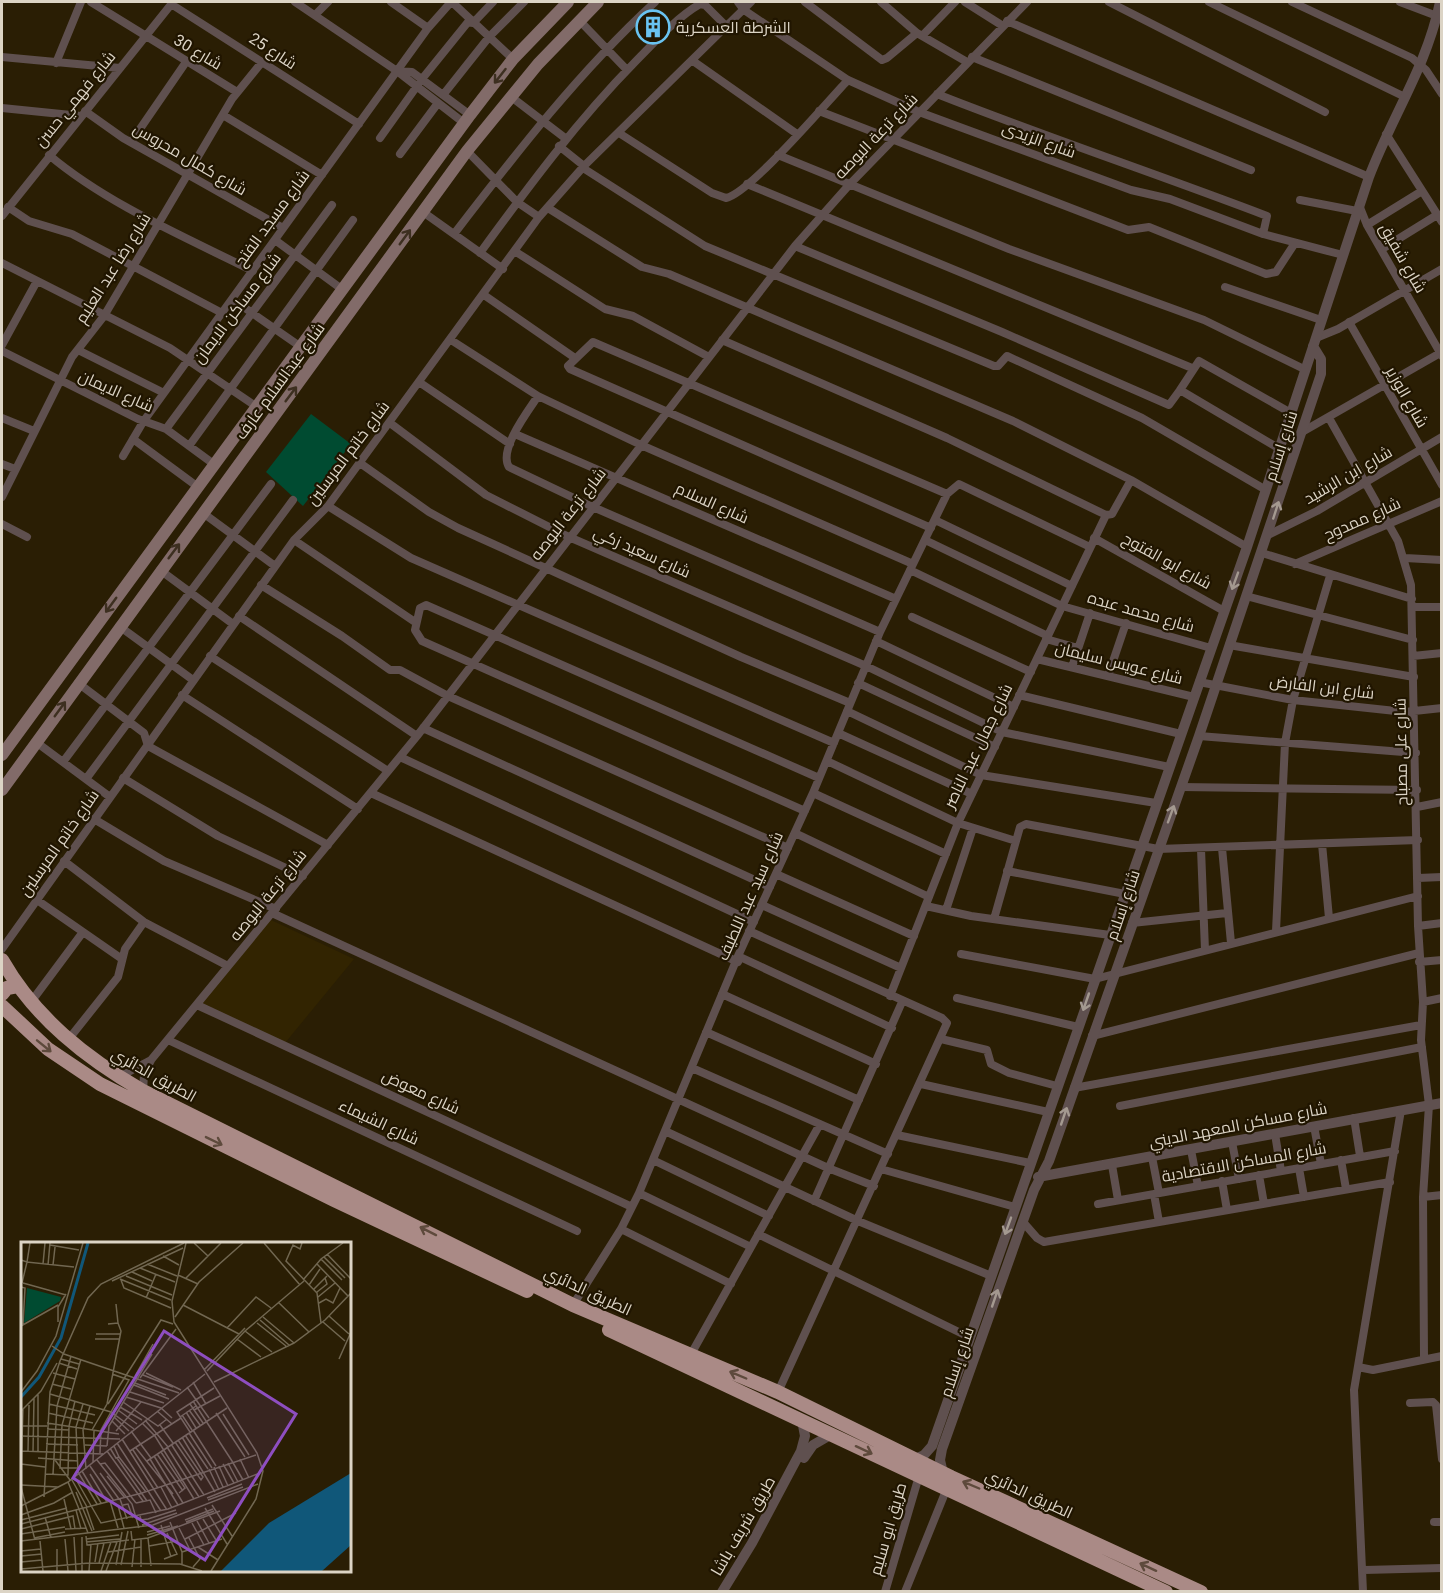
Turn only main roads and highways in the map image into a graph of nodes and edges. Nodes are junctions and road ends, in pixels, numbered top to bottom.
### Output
1 (598, 2) edge
2 (563, 3) edge
3 (311, 333) junction
4 (328, 343) junction
5 (299, 350) junction
6 (314, 363) junction
7 (2, 754) edge
8 (2, 790) edge
9 (2, 960) edge
10 (18, 986) junction
11 (2, 994) edge
12 (2, 1006) edge
13 (764, 1387) junction
14 (778, 1392) junction
15 (757, 1400) junction
16 (779, 1410) junction
17 (1036, 1514) junction
18 (1032, 1528) junction
19 (1063, 1536) junction
20 (1166, 1592) edge
21 (1201, 1592) edge

4 -> 1 main road, شارع عبدالسلام عارف
2 -> 3 main road, شارع عبدالسلام عارف
3 - 4 main road
3 - 5 main road, شارع عبدالسلام عارف
4 - 6 main road, شارع عبدالسلام عارف
5 - 6 main road
5 -> 7 main road, شارع عبدالسلام عارف
8 -> 6 main road, شارع عبدالسلام عارف
9 - 10 highway, الطريق الدائري
10 - 11 highway
13 -> 10 highway, الطريق الدائري
12 -> 15 highway, الطريق الدائري
13 - 14 highway, الطريق الدائري
13 - 15 highway
14 - 16 highway
17 -> 14 highway, الطريق الدائري
15 - 16 highway, الطريق الدائري
16 -> 18 highway, الطريق الدائري
17 - 18 highway
17 - 19 highway, الطريق الدائري
18 - 19 highway, الطريق الدائري
19 - 20 highway, الطريق الدائري
21 -> 19 highway, الطريق الدائري

